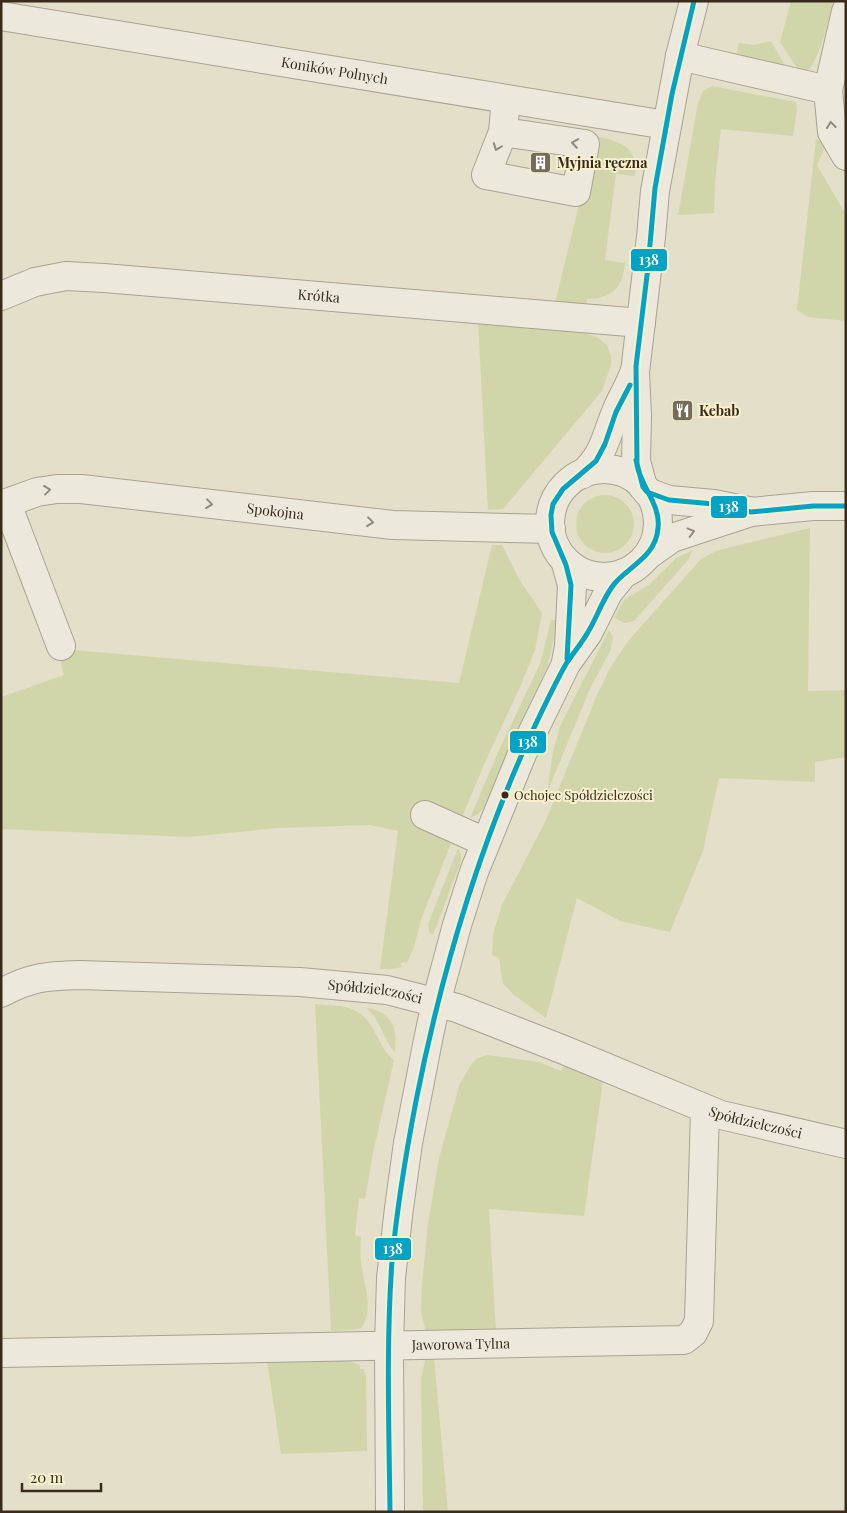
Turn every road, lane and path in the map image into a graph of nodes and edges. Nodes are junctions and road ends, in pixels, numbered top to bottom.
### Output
1 (694, 1) edge
2 (846, 11) edge
3 (1, 16) edge
4 (680, 56) junction
5 (828, 90) junction
6 (506, 99) junction
7 (666, 125) junction
8 (503, 132) dead end
9 (846, 156) edge
10 (1, 296) edge
11 (641, 323) junction
12 (635, 372) junction
13 (583, 474) junction
14 (645, 489) junction
15 (5, 504) edge
16 (846, 506) edge
17 (751, 512) junction
18 (551, 529) junction
19 (648, 555) junction
20 (565, 560) junction
21 (624, 573) junction
22 (61, 646) dead end
23 (566, 664) junction
24 (425, 815) dead end
25 (486, 842) junction
26 (1, 993) edge
27 (436, 1003) junction
28 (705, 1109) junction
29 (846, 1144) edge
30 (389, 1346) junction
31 (1, 1353) edge
32 (390, 1512) edge

1 - 4 street
2 - 5 street
3 - 6 street, Koników Polnych
4 - 5 street
4 - 7 street
9 -> 5 street
6 - 7 street, Koników Polnych
6 -> 8 street
7 - 11 street
10 - 11 street, Krótka
11 - 12 street
12 - 13 street
12 - 14 street
13 - 14 street
13 - 18 street
14 - 17 street
14 - 19 street
15 -> 18 street, Spokojna
15 - 22 street
16 - 17 street
19 -> 17 street
18 - 20 street
19 - 21 street
20 - 21 street
20 - 23 street
21 - 23 street
23 - 25 street
24 - 25 street
25 - 27 street
26 - 27 street, Spółdzielczości
27 - 28 street, Spółdzielczości
27 - 30 street
28 - 29 street, Spółdzielczości
28 - 30 street, Jaworowa Tylna
30 - 31 street, Jaworowa Tylna
30 - 32 street

